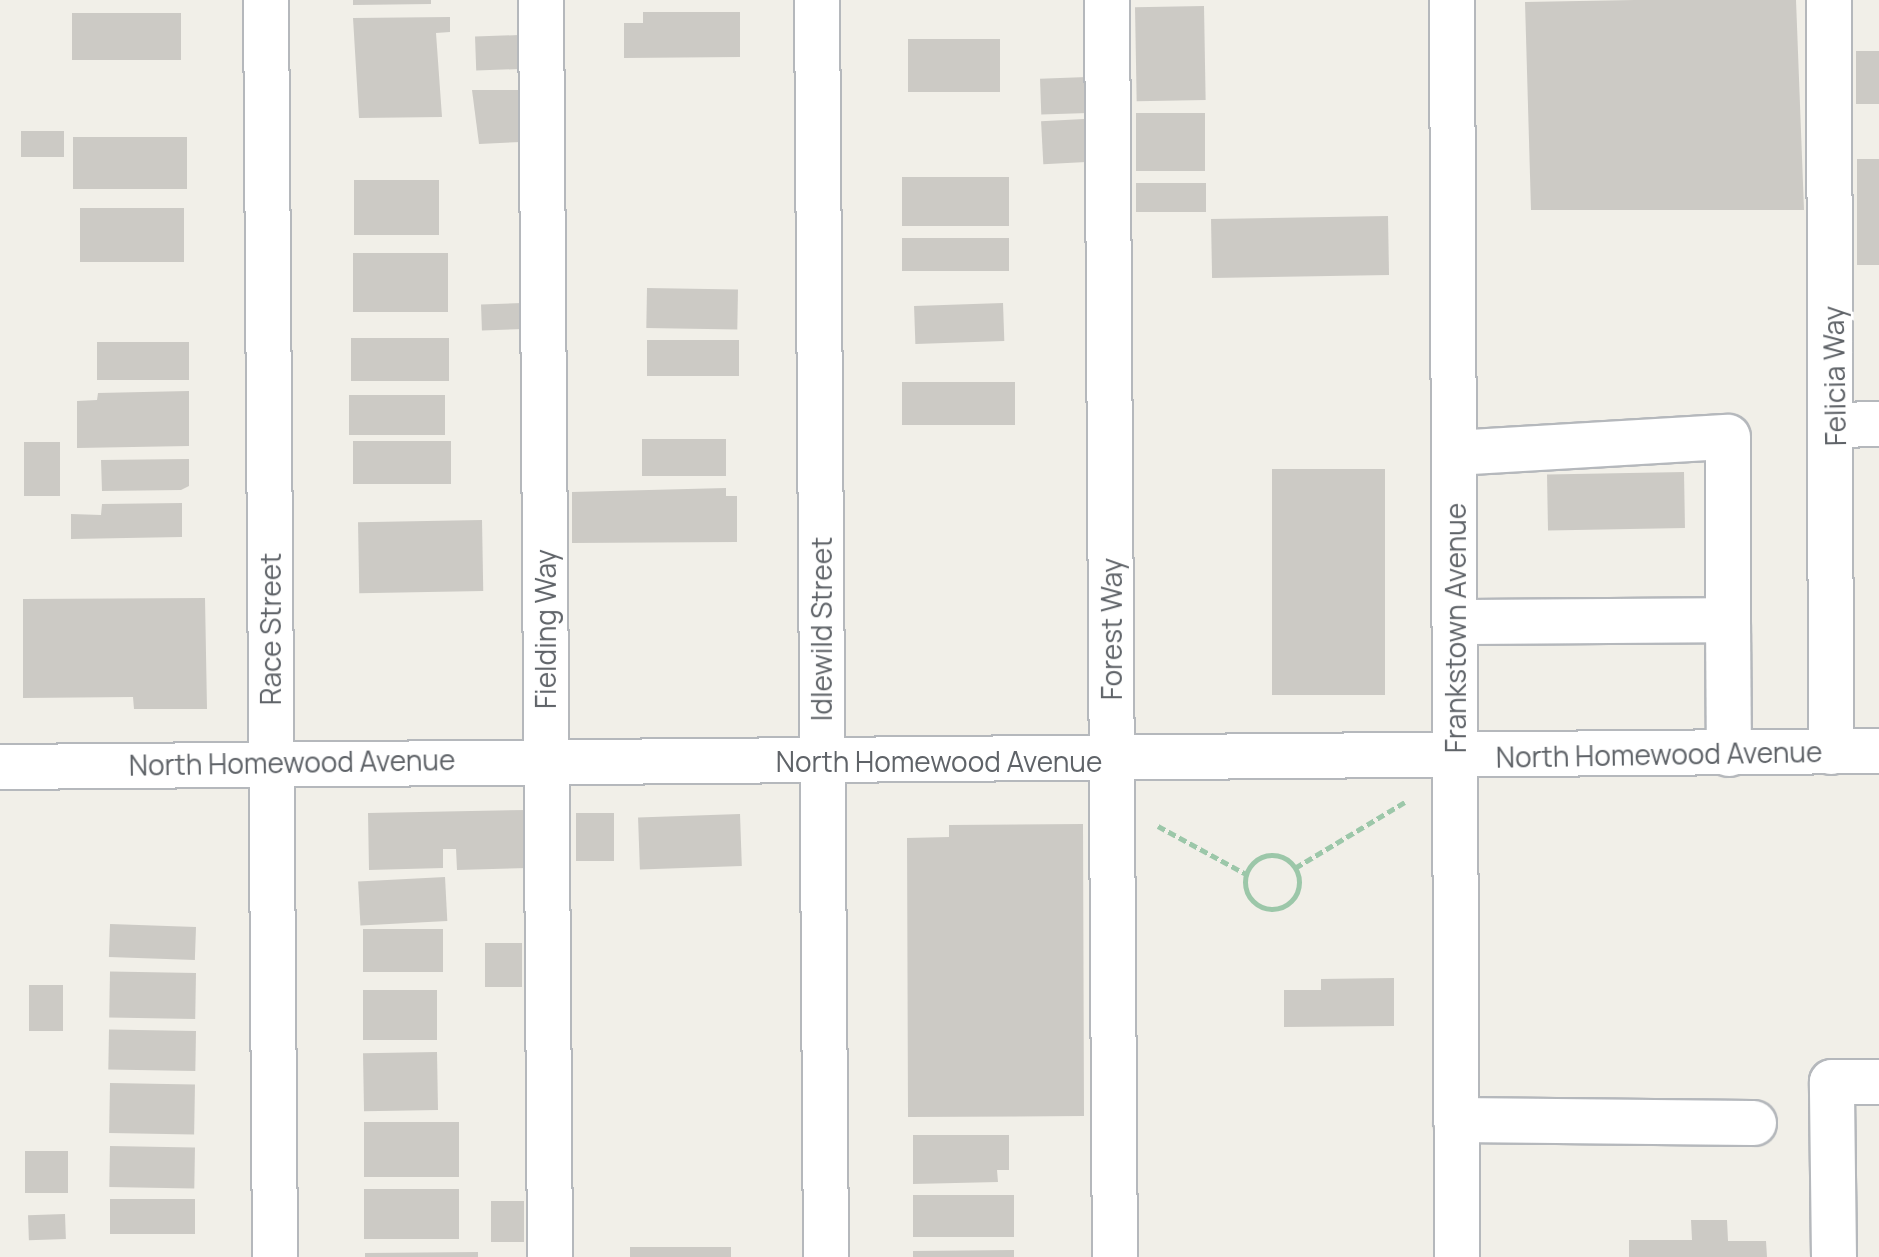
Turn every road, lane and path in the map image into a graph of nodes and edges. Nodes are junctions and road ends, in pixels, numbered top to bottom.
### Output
1 (266, 0) edge
2 (541, 0) edge
3 (817, 0) edge
4 (1107, 0) edge
5 (1452, 0) edge
6 (1829, 0) edge
7 (1879, 424) edge
8 (1836, 425) junction
9 (1455, 453) junction
10 (1728, 600) junction
11 (1455, 622) junction
12 (1879, 751) edge
13 (1831, 752) junction
14 (1729, 754) junction
15 (1456, 756) junction
16 (546, 759) junction
17 (822, 761) junction
18 (1111, 761) junction
19 (270, 762) junction
20 (0, 767) edge
21 (1405, 802) dead end
22 (1143, 817) dead end
23 (1295, 868) junction
24 (1246, 874) junction
25 (1879, 1082) edge
26 (1456, 1120) junction
27 (1754, 1123) dead end
28 (275, 1257) edge
29 (550, 1257) edge
30 (826, 1257) edge
31 (1115, 1257) edge
32 (1457, 1257) edge
33 (1834, 1257) edge

1 - 19 street, Race Street
2 - 16 street, Fielding Way
3 - 17 street, Idlewild Street
4 - 18 street, Forest Way
5 - 9 street, Frankstown Avenue
6 - 8 street, Felicia Way
7 - 8 street
8 - 13 street, Felicia Way
9 - 10 street
9 - 11 street, Frankstown Avenue
10 - 11 street
10 - 14 street
11 - 15 street, Frankstown Avenue
12 - 13 street, North Homewood Avenue
13 - 14 street, North Homewood Avenue
14 - 15 street, North Homewood Avenue
15 - 18 street, North Homewood Avenue
15 - 26 street, Frankstown Avenue
16 - 17 street, North Homewood Avenue
16 - 19 street, North Homewood Avenue
16 - 29 street, Fielding Way
17 - 18 street, North Homewood Avenue
17 - 30 street, Idlewild Street
18 - 31 street, Forest Way
19 - 20 street, North Homewood Avenue
19 - 28 street, Race Street
21 - 23 path
22 - 24 path
23 - 24 path
23 - 24 path
25 - 33 street
26 - 27 street
26 - 32 street, Frankstown Avenue

